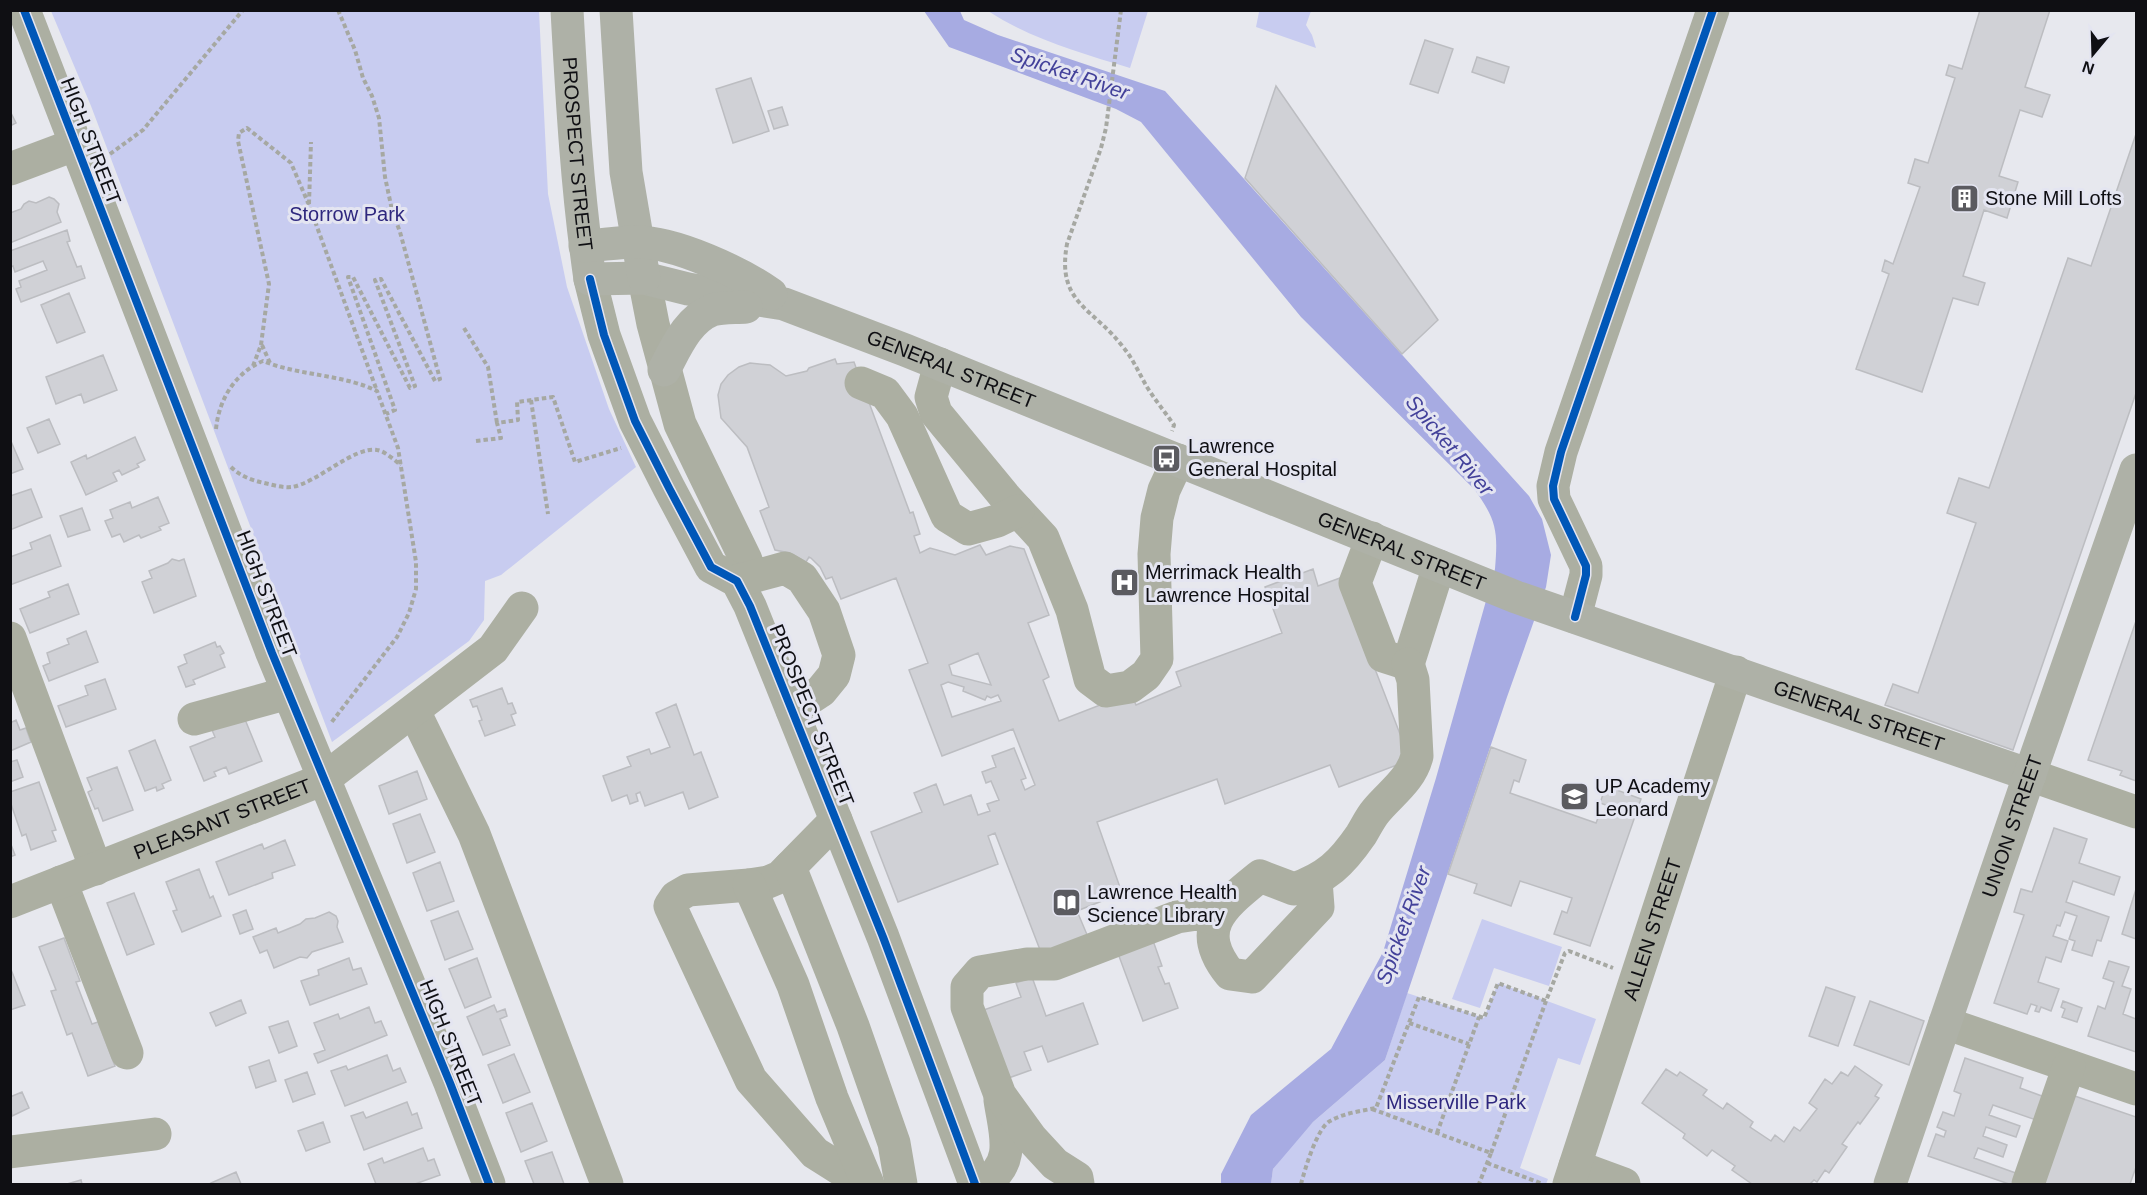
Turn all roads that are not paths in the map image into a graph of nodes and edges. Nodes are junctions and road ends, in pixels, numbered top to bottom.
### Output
1 (24, 10) edge
2 (567, 10) edge
3 (616, 10) edge
4 (1713, 10) edge
5 (75, 145) junction
6 (10, 169) edge
7 (638, 242) junction
8 (585, 246) junction
9 (644, 278) junction
10 (590, 279) junction
11 (784, 304) junction
12 (940, 364) junction
13 (664, 370) junction
14 (861, 383) dead end
15 (1174, 450) junction
16 (2136, 470) edge
17 (1018, 511) junction
18 (1372, 538) junction
19 (2124, 543) edge
20 (1454, 571) junction
21 (737, 581) junction
22 (522, 608) dead end
23 (1568, 614) junction
24 (10, 638) edge
25 (1408, 664) junction
26 (1736, 672) junction
27 (288, 693) junction
28 (792, 710) junction
29 (414, 711) junction
30 (194, 719) dead end
31 (2030, 774) junction
32 (324, 779) junction
33 (2136, 812) edge
34 (836, 820) junction
35 (790, 867) junction
36 (96, 869) junction
37 (1316, 881) junction
38 (61, 882) junction
39 (750, 885) junction
40 (10, 902) edge
41 (1216, 919) junction
42 (1945, 1023) junction
43 (127, 1053) dead end
44 (2069, 1066) junction
45 (2136, 1089) edge
46 (1000, 1095) junction
47 (155, 1134) dead end
48 (10, 1152) edge
49 (1572, 1175) edge
50 (489, 1185) edge
51 (607, 1185) edge
52 (866, 1185) edge
53 (901, 1185) edge
54 (975, 1185) edge
55 (983, 1185) edge
56 (1078, 1185) edge
57 (1624, 1185) edge
58 (1890, 1185) edge
59 (2028, 1185) edge

1 - 5 street, HIGH STREET
2 - 8 main road, PROSPECT STREET
3 - 7 main road
4 - 23 street
5 - 6 street
5 - 27 street, HIGH STREET
7 - 8 main road, GENERAL STREET
7 - 9 main road
7 - 11 main road, GENERAL STREET
8 - 10 main road, PROSPECT STREET
9 - 10 main road, GENERAL STREET
9 - 11 main road, GENERAL STREET
9 - 13 street
10 - 21 street, PROSPECT STREET
11 - 12 main road, GENERAL STREET
11 - 13 main road
12 - 15 main road, GENERAL STREET
12 - 17 street
13 - 21 street
14 - 17 street
15 - 17 street
15 - 18 main road, GENERAL STREET
16 - 19 main road, UNION STREET
18 - 20 main road, GENERAL STREET
18 - 25 street
19 - 31 main road, UNION STREET
20 - 23 main road, GENERAL STREET
20 - 25 street
21 - 28 street, PROSPECT STREET
21 - 28 street
22 - 29 street, PLEASANT STREET
23 - 26 main road, GENERAL STREET
24 - 36 street
25 - 37 street
26 - 31 main road, GENERAL STREET
26 - 49 street, ALLEN STREET
27 - 30 street
27 - 32 street, HIGH STREET
28 - 34 street, PROSPECT STREET
29 - 32 street, PLEASANT STREET
29 - 51 street
31 - 33 street
31 - 42 main road, UNION STREET
32 - 36 street, PLEASANT STREET
32 - 50 street, HIGH STREET
34 - 35 street
34 - 54 street, PROSPECT STREET
35 - 39 street
35 - 53 street
36 - 38 street, PLEASANT STREET
37 - 41 street
37 - 41 street
38 - 40 street, PLEASANT STREET
38 - 43 street
39 - 52 street
39 - 52 street
41 - 46 street
42 - 44 street
42 - 58 main road, UNION STREET
44 - 45 street
44 - 59 street
46 - 55 street
46 - 56 street
47 - 48 street
49 - 57 street

